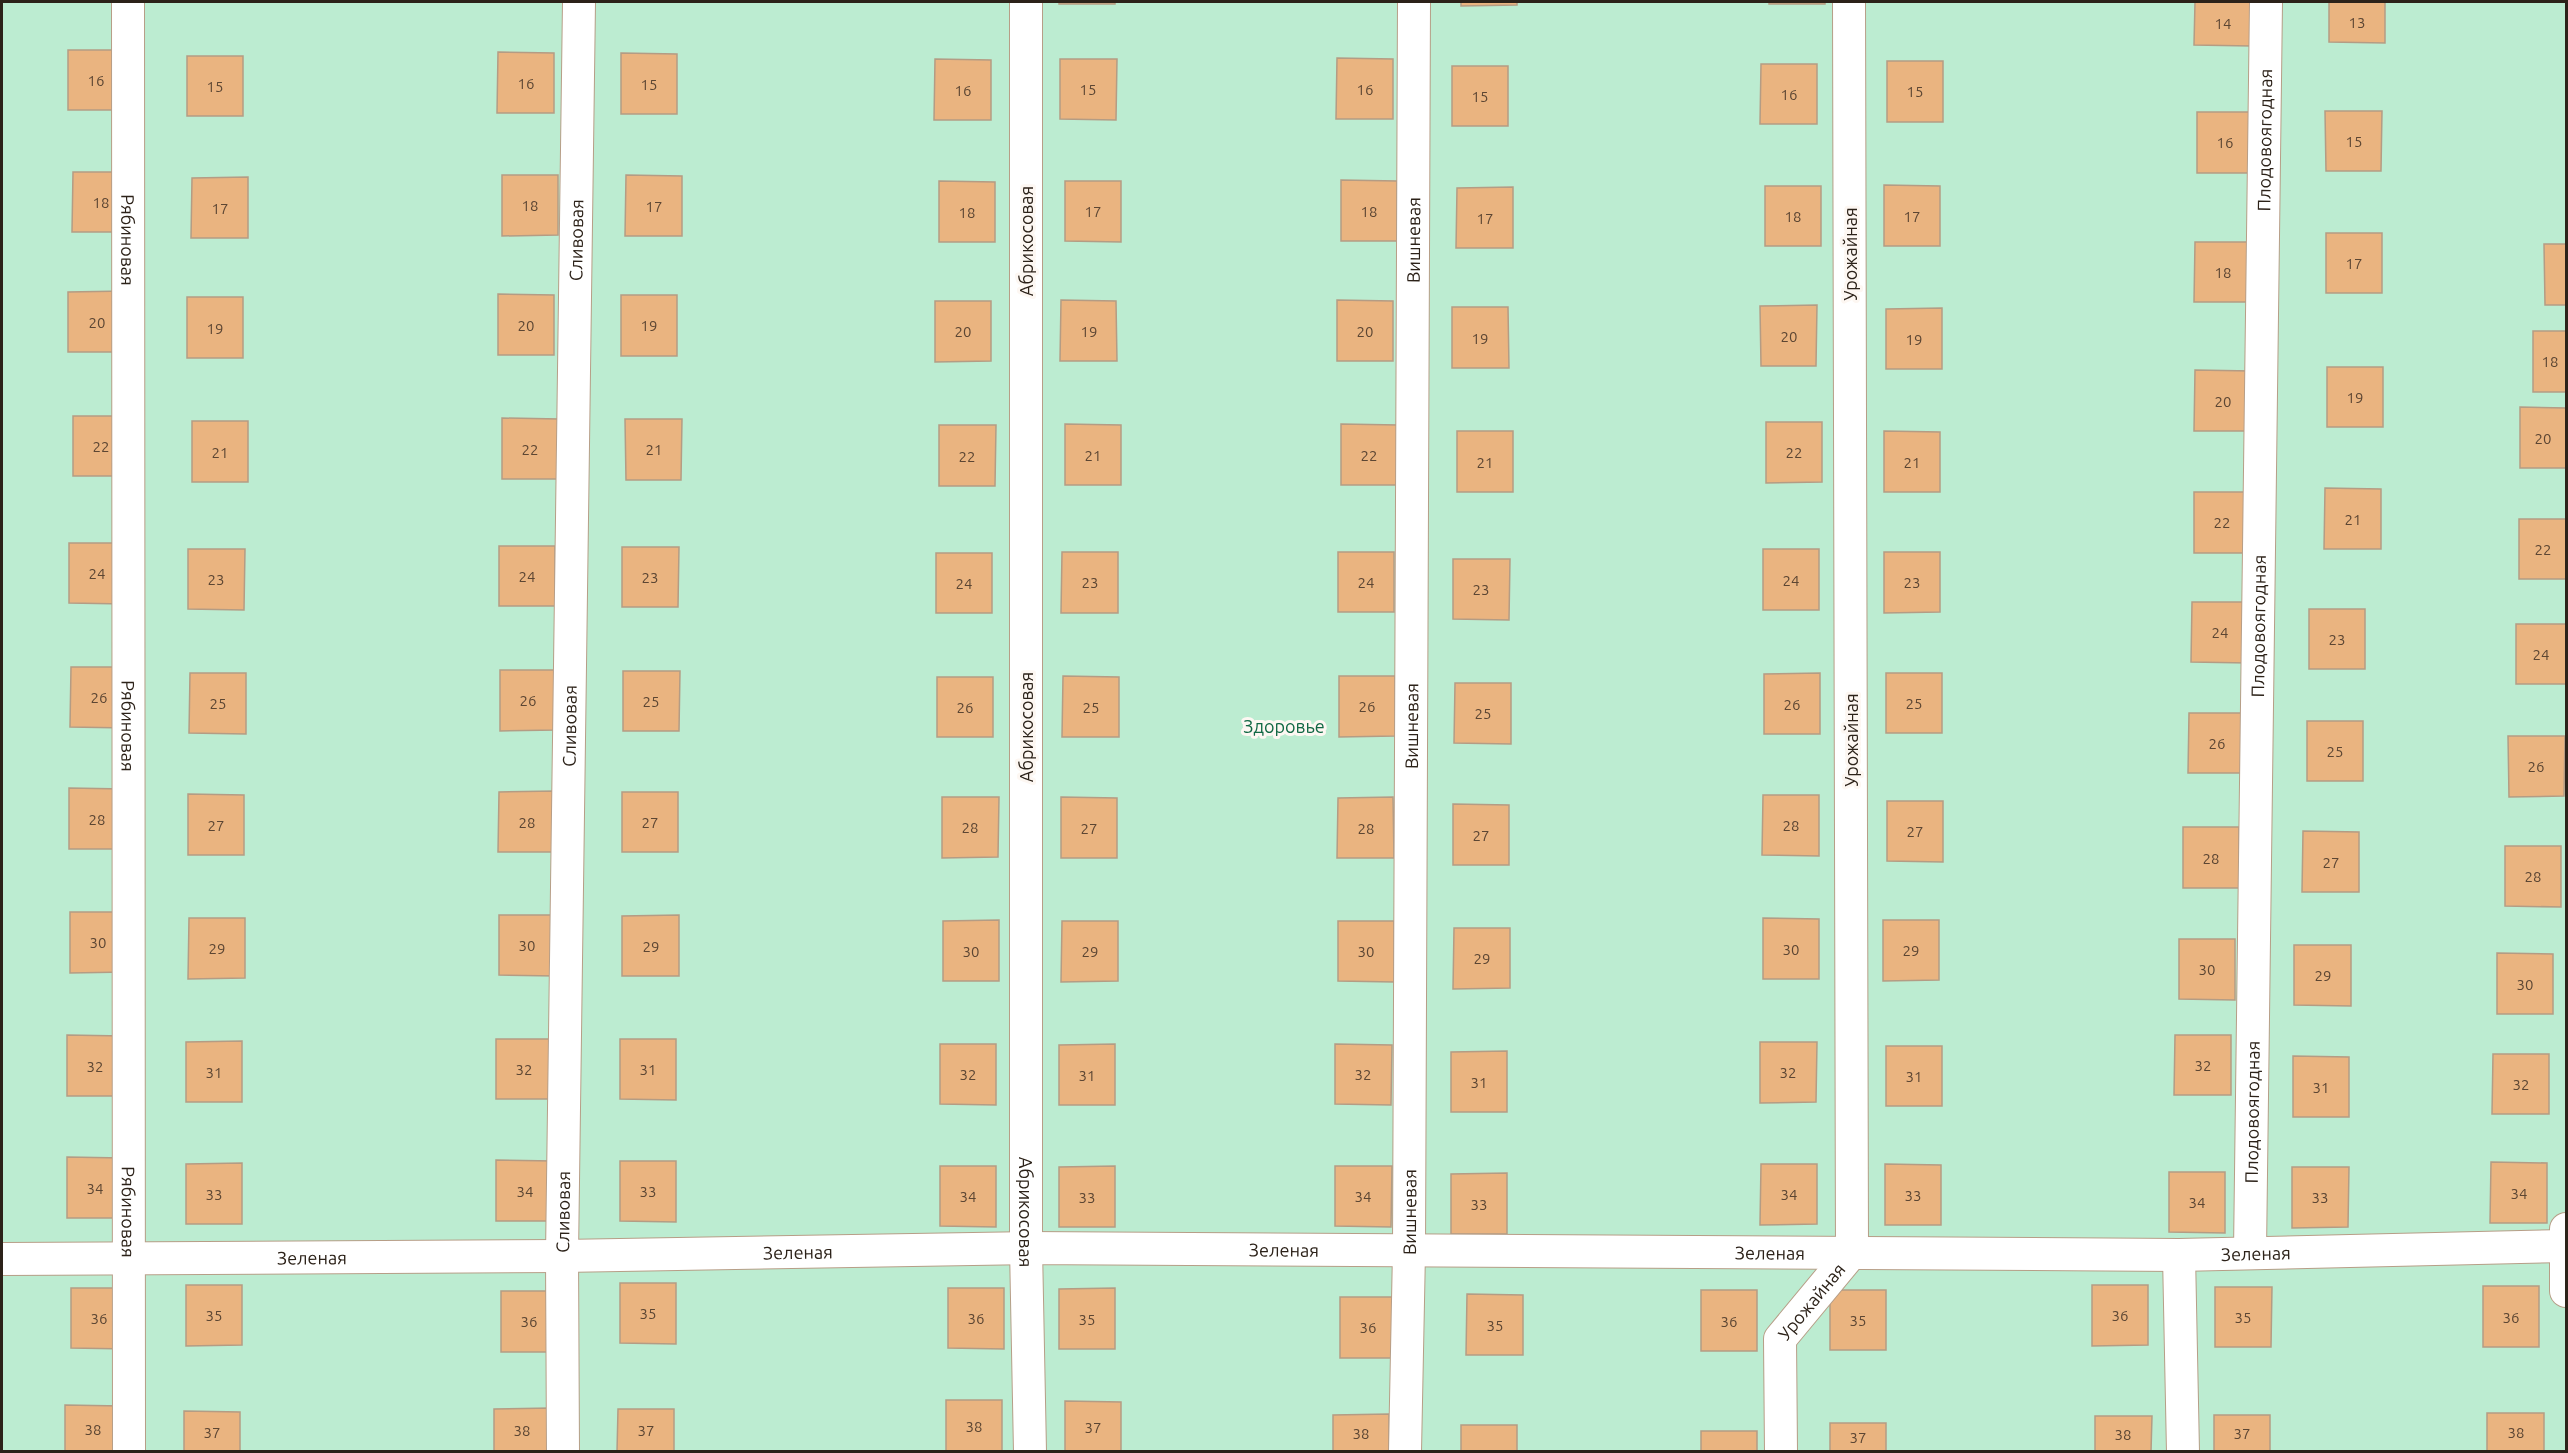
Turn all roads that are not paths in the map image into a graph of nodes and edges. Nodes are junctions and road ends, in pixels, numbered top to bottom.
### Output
1 (128, 2) edge
2 (579, 2) edge
3 (1026, 2) edge
4 (1414, 2) edge
5 (1849, 2) edge
6 (2266, 2) edge
7 (2566, 1240) edge
8 (1026, 1248) junction
9 (1409, 1251) junction
10 (1852, 1252) junction
11 (2250, 1252) junction
12 (2179, 1255) junction
13 (562, 1256) junction
14 (127, 1258) junction
15 (2, 1259) edge
16 (2566, 1291) edge
17 (129, 1452) edge
18 (563, 1452) edge
19 (1030, 1452) edge
20 (1404, 1452) edge
21 (1781, 1452) edge
22 (2183, 1452) edge

1 - 14 street, Рябиновая
2 - 13 street, Сливовая
3 - 8 street, Абрикосовая
4 - 9 street, Вишневая
5 - 10 street, Урожайная
6 - 11 street, Плодовоягодная
7 - 11 street, Зеленая
7 - 16 street
8 - 9 street, Зеленая
8 - 13 street, Зеленая
8 - 19 street, Абрикосовая
9 - 10 street, Зеленая
9 - 20 street, Вишневая
10 - 12 street, Зеленая
10 - 21 street, Урожайная
11 - 12 street, Зеленая
12 - 22 street
13 - 14 street, Зеленая
13 - 18 street, Сливовая
14 - 15 street, Зеленая
14 - 17 street, Рябиновая

